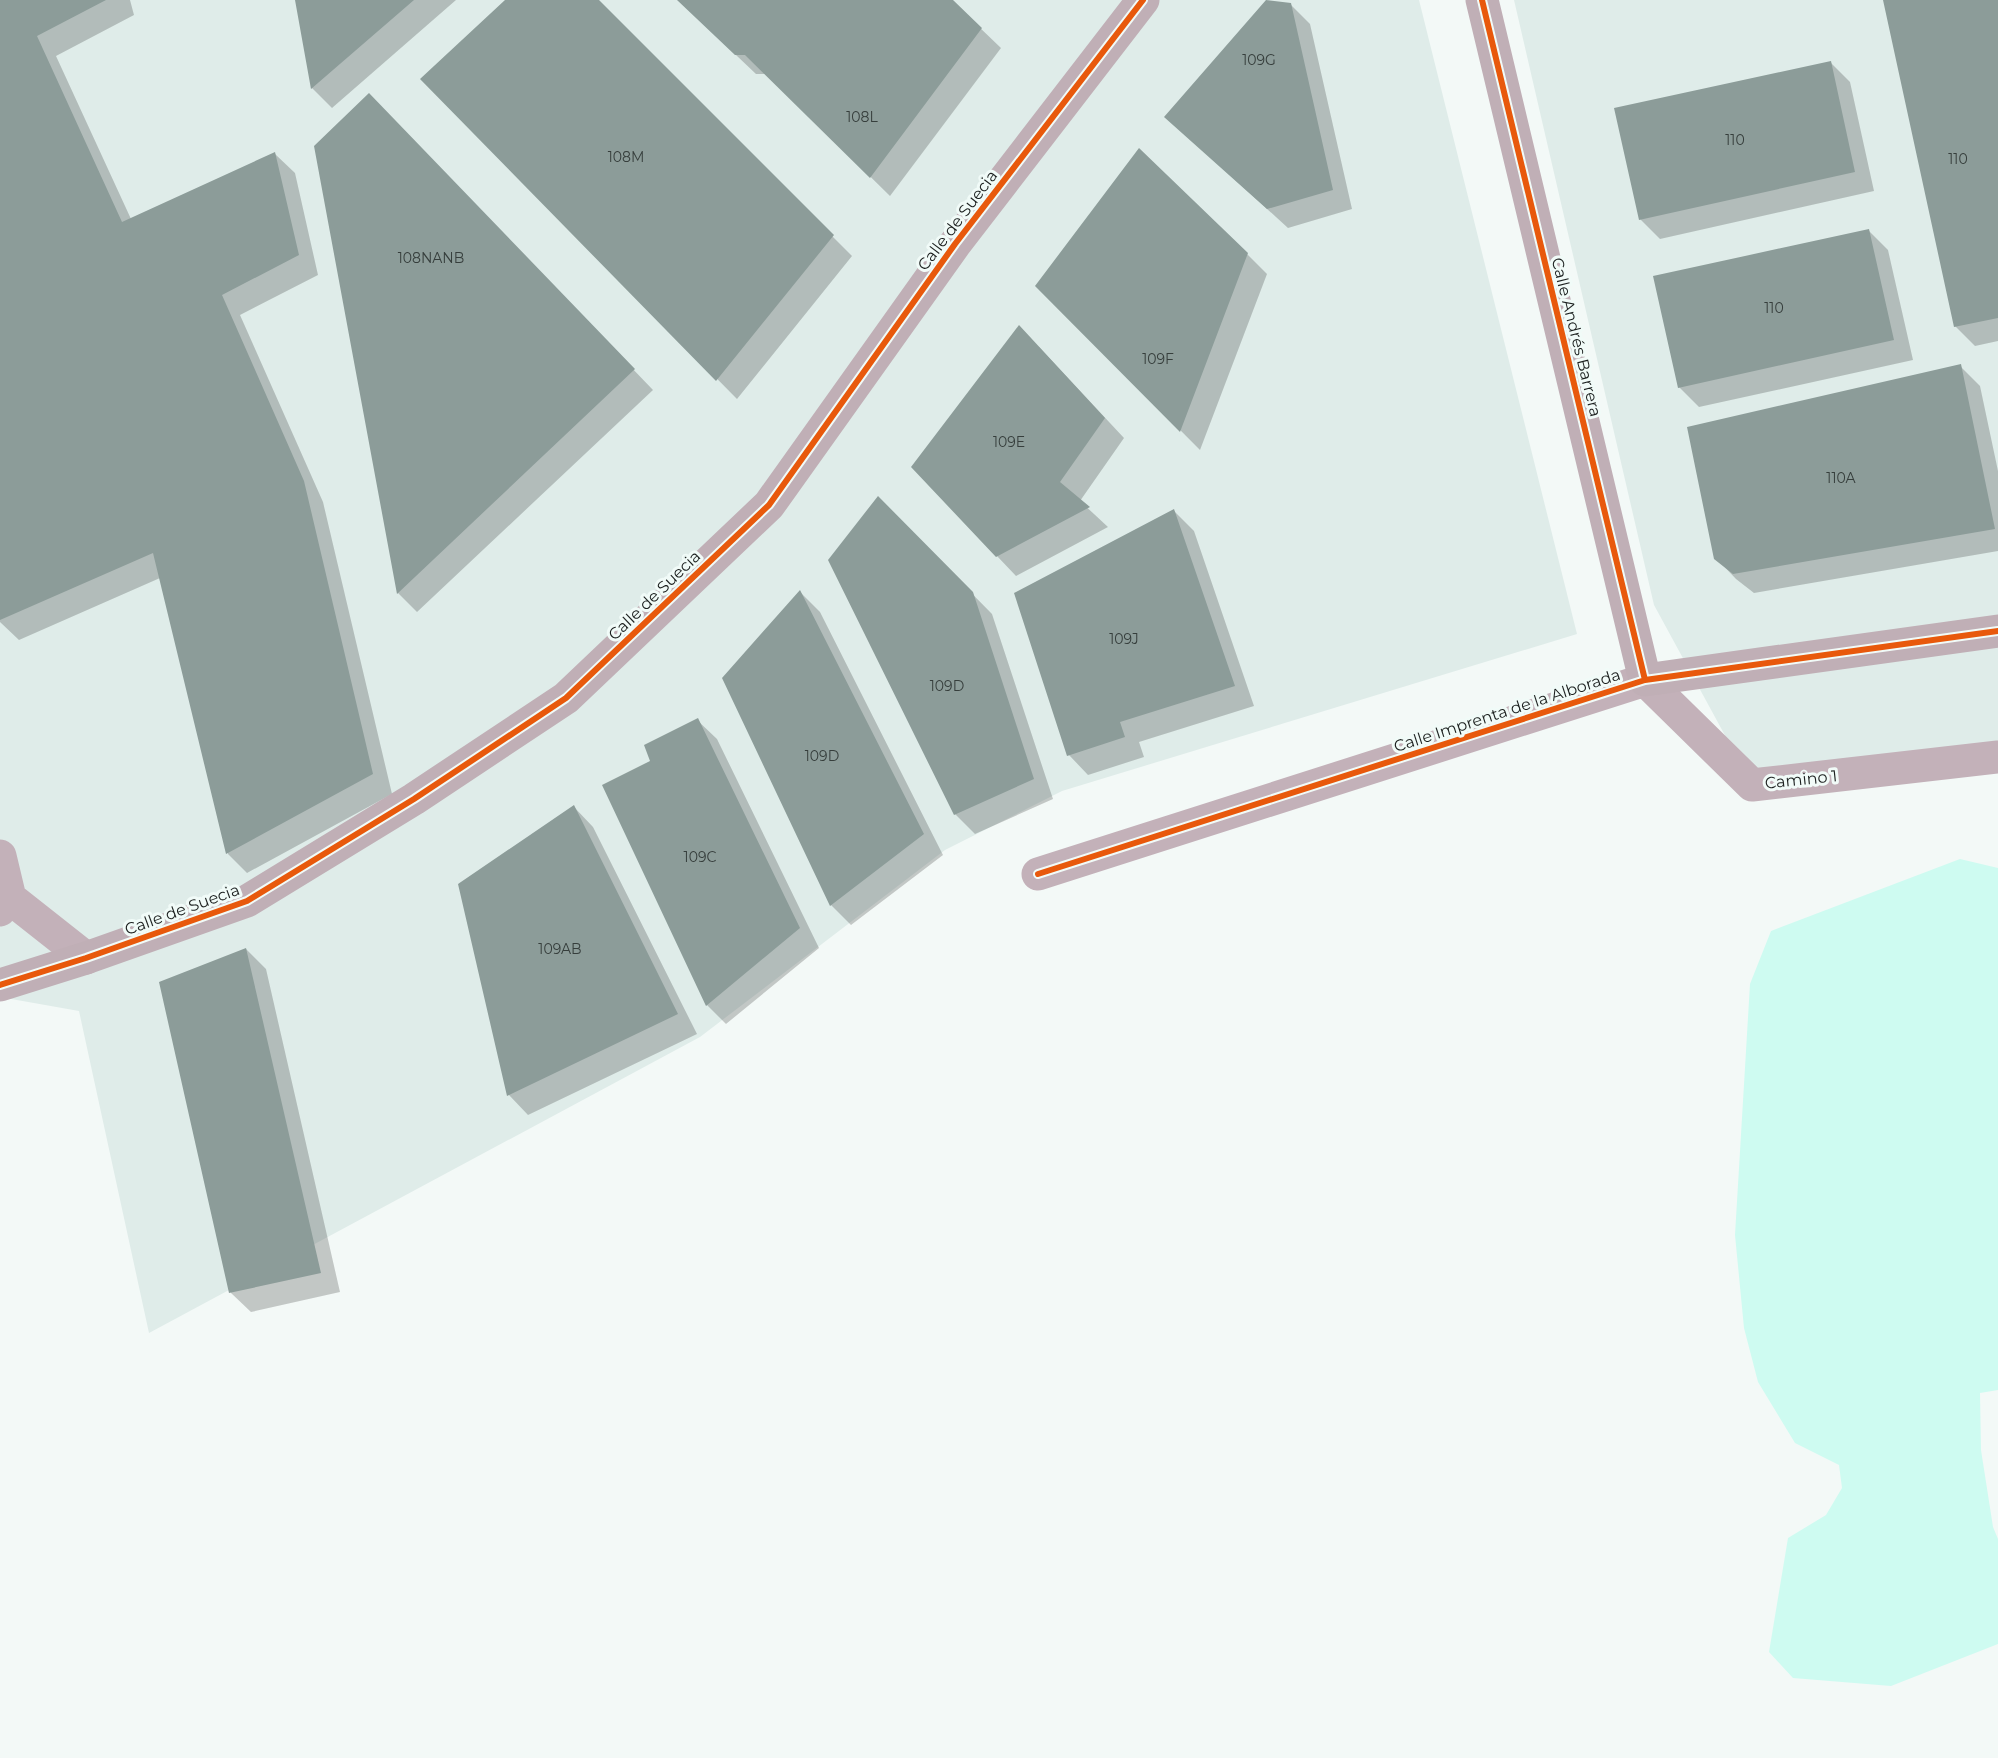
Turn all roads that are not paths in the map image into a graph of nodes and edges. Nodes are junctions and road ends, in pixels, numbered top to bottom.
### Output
1 (1143, 0) edge
2 (1482, 0) edge
3 (1998, 631) edge
4 (1645, 680) junction
5 (1998, 757) edge
6 (0, 856) edge
7 (1038, 874) dead end
8 (5, 904) edge
9 (86, 958) junction
10 (0, 986) edge

1 - 9 street, Calle de Suecia
2 - 4 street, Calle Andrés Barrera
3 - 4 street, Calle Imprenta de la Alborada
4 - 5 street, Camino 1
4 - 7 street, Calle Imprenta de la Alborada
6 - 8 street
8 - 9 street
9 - 10 street, Calle de Suecia

